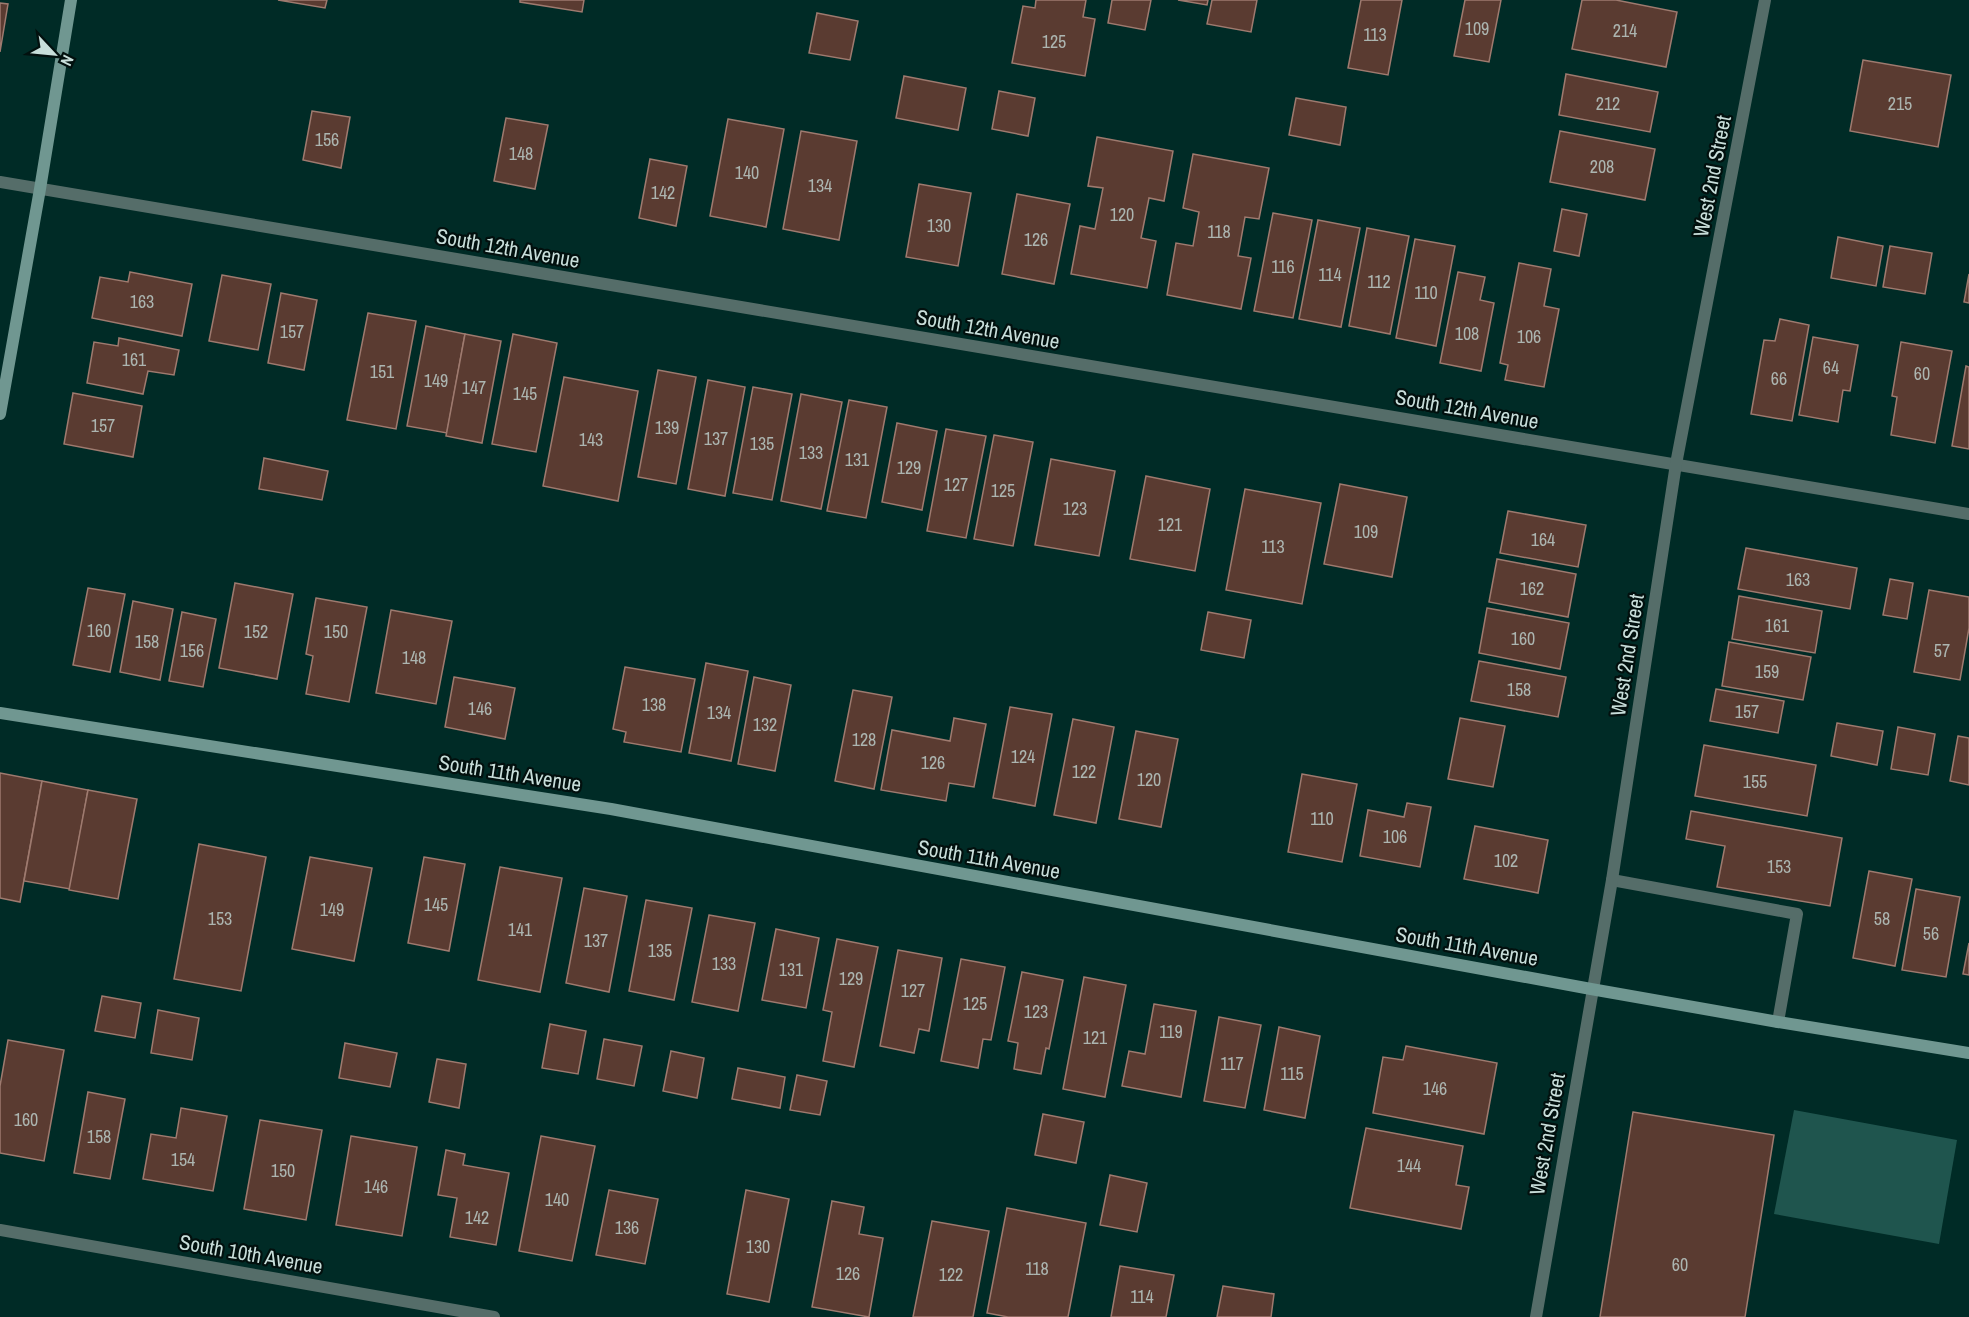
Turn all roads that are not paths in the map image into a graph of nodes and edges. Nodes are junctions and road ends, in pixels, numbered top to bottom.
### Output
1 (70, 0) edge
2 (1765, 0) edge
3 (0, 182) edge
4 (40, 189) junction
5 (0, 414) edge
6 (1676, 464) junction
7 (1969, 514) edge
8 (0, 713) edge
9 (1612, 880) junction
10 (1591, 989) junction
11 (1778, 1022) junction
12 (1969, 1053) edge
13 (0, 1230) edge
14 (494, 1317) edge
15 (1536, 1317) edge

1 - 4 street
2 - 6 street, West 2nd Street
3 - 4 street, South 12th Avenue
4 - 5 street
4 - 6 street, South 12th Avenue
6 - 7 street, South 12th Avenue
6 - 9 street, West 2nd Street
8 - 10 street, South 11th Avenue
9 - 10 street, West 2nd Street
9 - 11 street
10 - 11 street, South 11th Avenue
10 - 15 street, West 2nd Street
11 - 12 street, South 11th Avenue
13 - 14 street, South 10th Avenue

